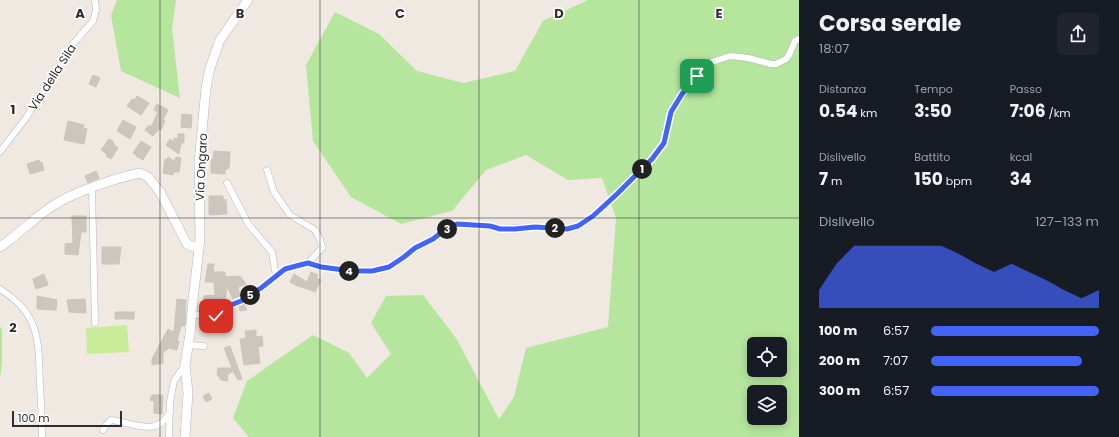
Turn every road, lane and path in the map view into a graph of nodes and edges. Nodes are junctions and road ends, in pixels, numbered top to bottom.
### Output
1 (95, 0) edge
2 (248, 0) edge
3 (799, 39) edge
4 (0, 152) edge
5 (267, 170) dead end
6 (227, 183) dead end
7 (92, 188) junction
8 (0, 247) edge
9 (199, 249) junction
10 (308, 263) junction
11 (276, 276) junction
12 (0, 289) edge
13 (192, 314) junction
14 (95, 323) dead end
15 (188, 345) junction
16 (204, 346) dead end
17 (185, 365) junction
18 (170, 412) junction
19 (103, 430) dead end
20 (42, 437) edge
21 (169, 437) edge
22 (185, 437) edge

1 - 4 street, Via della Sila
2 - 9 main road, Via Ongaro
3 - 10 street
5 - 10 street
6 - 11 street
7 - 8 main road
7 - 9 main road
7 - 14 street
9 - 13 main road, Via Ongaro
10 - 11 street
11 - 13 street
12 - 20 street
13 - 15 main road, Via Ongaro
15 - 16 street
15 - 17 main road, Via Ongaro
17 - 18 street
17 - 22 main road, Via Ongaro
18 - 19 street
18 - 21 street

